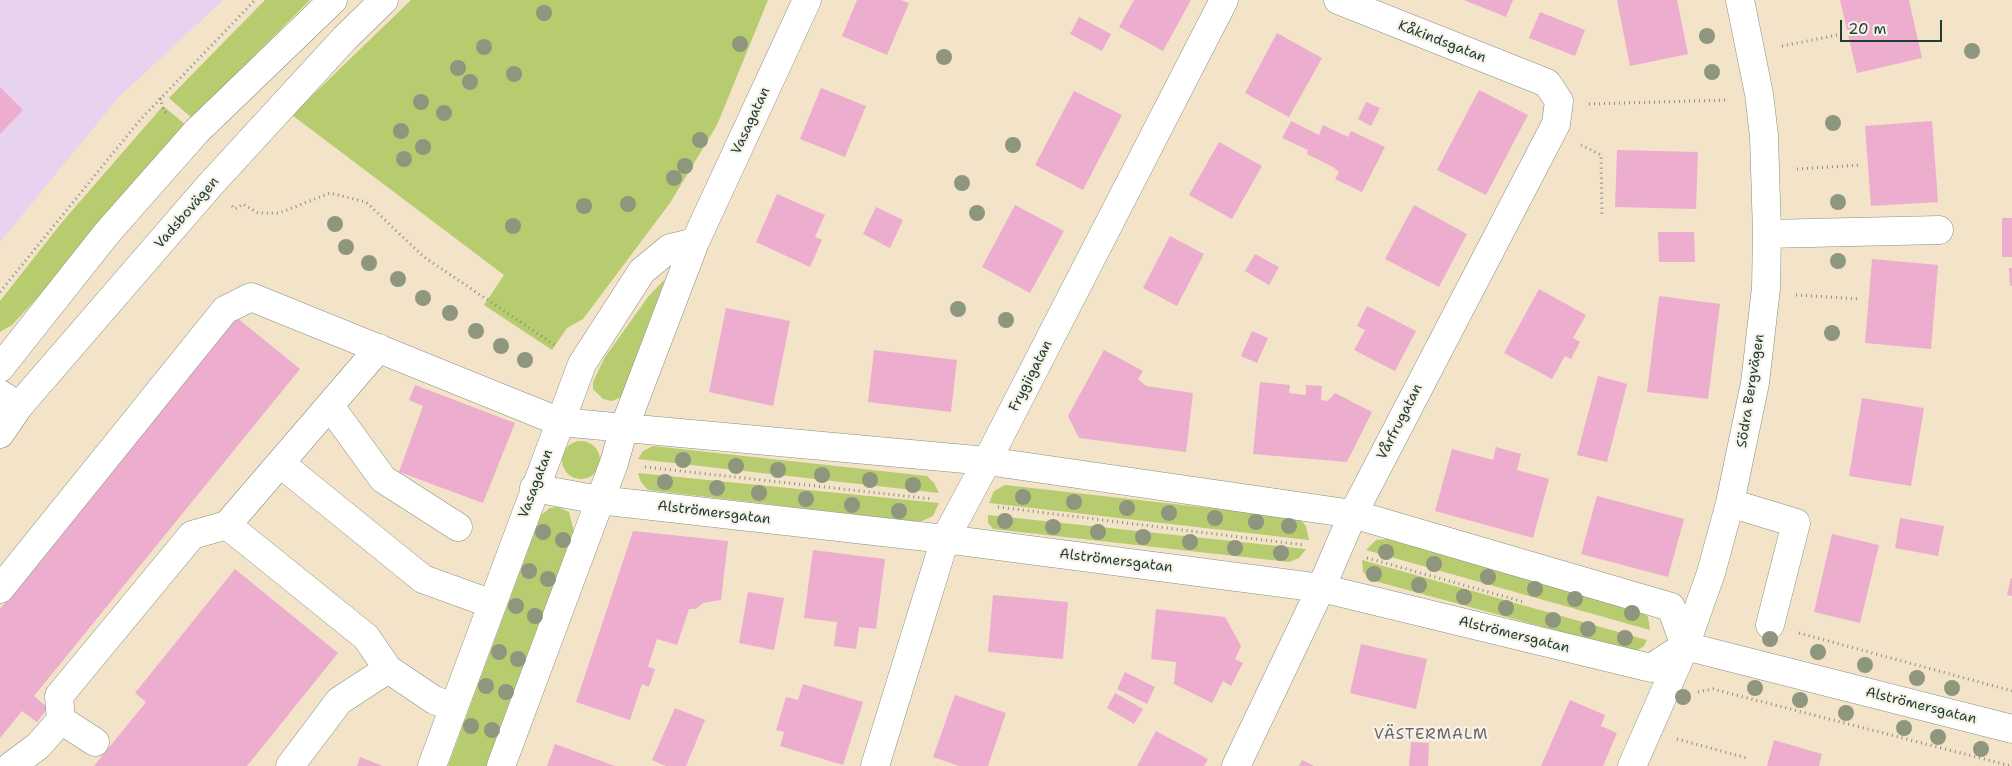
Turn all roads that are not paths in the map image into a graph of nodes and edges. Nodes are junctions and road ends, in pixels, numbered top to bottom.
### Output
1 (334, 0) edge
2 (384, 0) edge
3 (807, 0) edge
4 (1224, 0) edge
5 (1338, 0) edge
6 (1740, 0) edge
7 (1548, 83) joint
8 (1939, 230) dead end
9 (1767, 234) junction
10 (695, 242) junction
11 (379, 348) junction
12 (0, 368) edge
13 (9, 400) edge
14 (330, 406) junction
15 (560, 422) junction
16 (624, 428) junction
17 (0, 434) edge
18 (987, 461) junction
19 (281, 464) junction
20 (534, 488) junction
21 (599, 500) junction
22 (1730, 503) junction
23 (1353, 514) junction
24 (227, 525) junction
25 (458, 527) dead end
26 (945, 539) junction
27 (0, 588) edge
28 (1321, 588) junction
29 (492, 604) junction
30 (1770, 625) road end
31 (1685, 646) junction
32 (388, 669) junction
33 (453, 707) junction
34 (61, 720) junction
35 (2012, 729) edge
36 (95, 742) dead end
37 (10, 766) edge
38 (290, 766) edge
39 (432, 766) edge
40 (501, 766) edge
41 (875, 766) edge
42 (1236, 766) edge
43 (1632, 766) edge

1 - 12 street
2 - 13 street, Vadsbovägen
3 - 10 street, Vasagatan
4 - 18 street, Frygiigatan
5 - 7 street, Kåkindsgatan
6 - 9 street, Södra Bergvägen
7 - 23 street, Vårfrugatan
8 - 9 street
9 - 22 street, Södra Bergvägen
10 - 15 street, Vasagatan
10 - 16 street, Vasagatan
11 - 14 street
11 - 15 street
11 - 27 street
13 - 17 street, Vadsbovägen
14 - 19 street
14 - 25 street
15 - 16 street
15 - 20 street, Vasagatan
16 - 18 street
16 - 21 street, Vasagatan
18 - 23 street
18 - 26 street, Frygiigatan
19 - 24 street
19 - 29 street
20 - 21 street, Alströmersgatan
20 - 29 street, Vasagatan
21 - 26 street, Alströmersgatan
21 - 40 street, Vasagatan
22 - 30 street
22 - 31 street, Södra Bergvägen
23 - 28 street, Vårfrugatan
23 - 31 street
24 - 32 street
24 - 34 street
26 - 28 street, Alströmersgatan
26 - 41 street, Frygiigatan
28 - 31 street, Alströmersgatan
28 - 42 street, Vårfrugatan
29 - 33 street, Vasagatan
31 - 35 street, Alströmersgatan
31 - 43 street, Södra Bergvägen
32 - 33 street
32 - 38 street
33 - 39 street, Vasagatan
34 - 36 street
34 - 37 street

